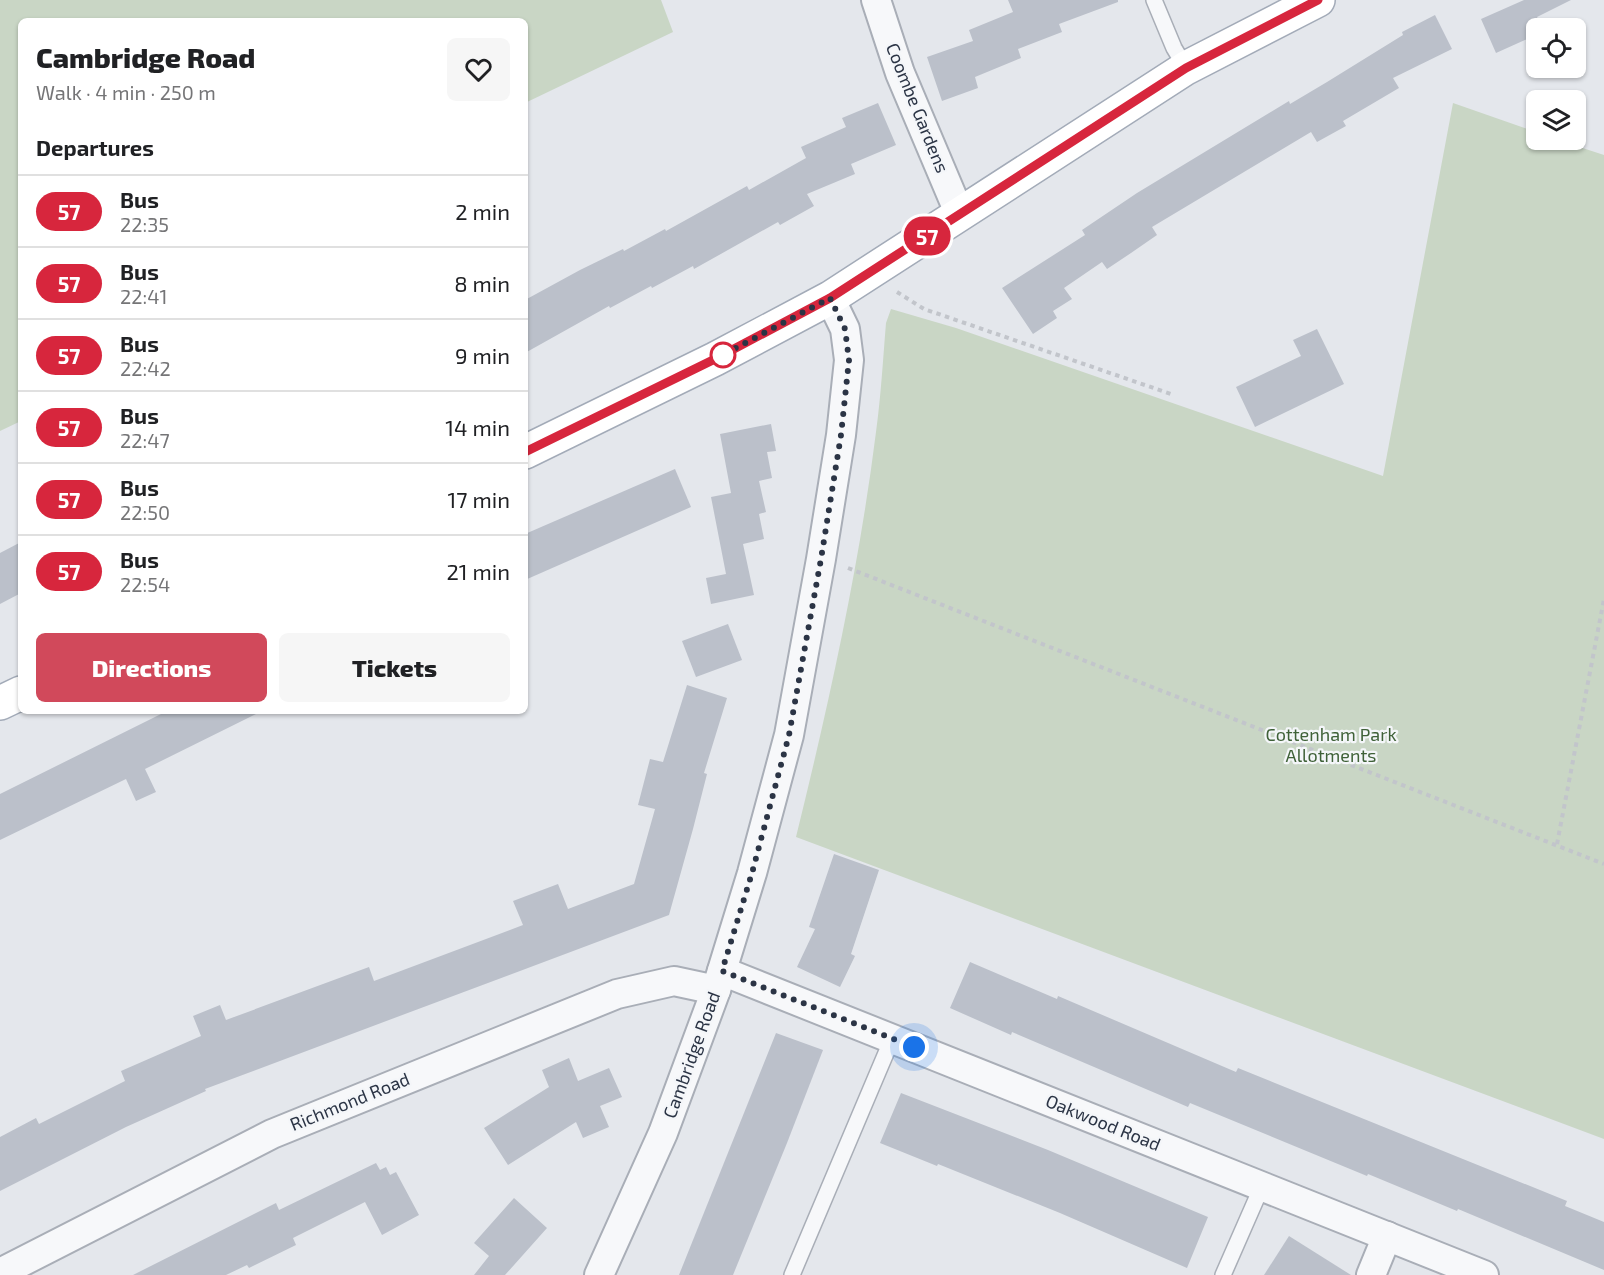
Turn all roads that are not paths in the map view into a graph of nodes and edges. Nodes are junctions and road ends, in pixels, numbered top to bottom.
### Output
1 (876, 0) edge
2 (1154, 0) edge
3 (1318, 0) edge
4 (1186, 68) junction
5 (960, 215) junction
6 (830, 298) junction
7 (528, 451) edge
8 (18, 694) edge
9 (0, 703) edge
10 (719, 980) junction
11 (892, 1039) junction
12 (1262, 1186) junction
13 (1387, 1236) junction
14 (0, 1273) edge
15 (598, 1275) edge
16 (792, 1275) edge
17 (1223, 1275) edge
18 (1371, 1275) edge
19 (1484, 1275) edge

1 - 5 street, Coombe Gardens
2 - 4 lane
3 - 4 main road
4 - 5 main road
5 - 6 main road
6 - 7 main road
6 - 10 street, Cambridge Road
8 - 9 main road
10 - 11 street, Oakwood Road
10 - 14 street, Richmond Road
10 - 15 street, Cambridge Road
11 - 12 street, Oakwood Road
11 - 16 lane
12 - 13 street, Oakwood Road
12 - 17 lane
13 - 18 street
13 - 19 street, Oakwood Road

